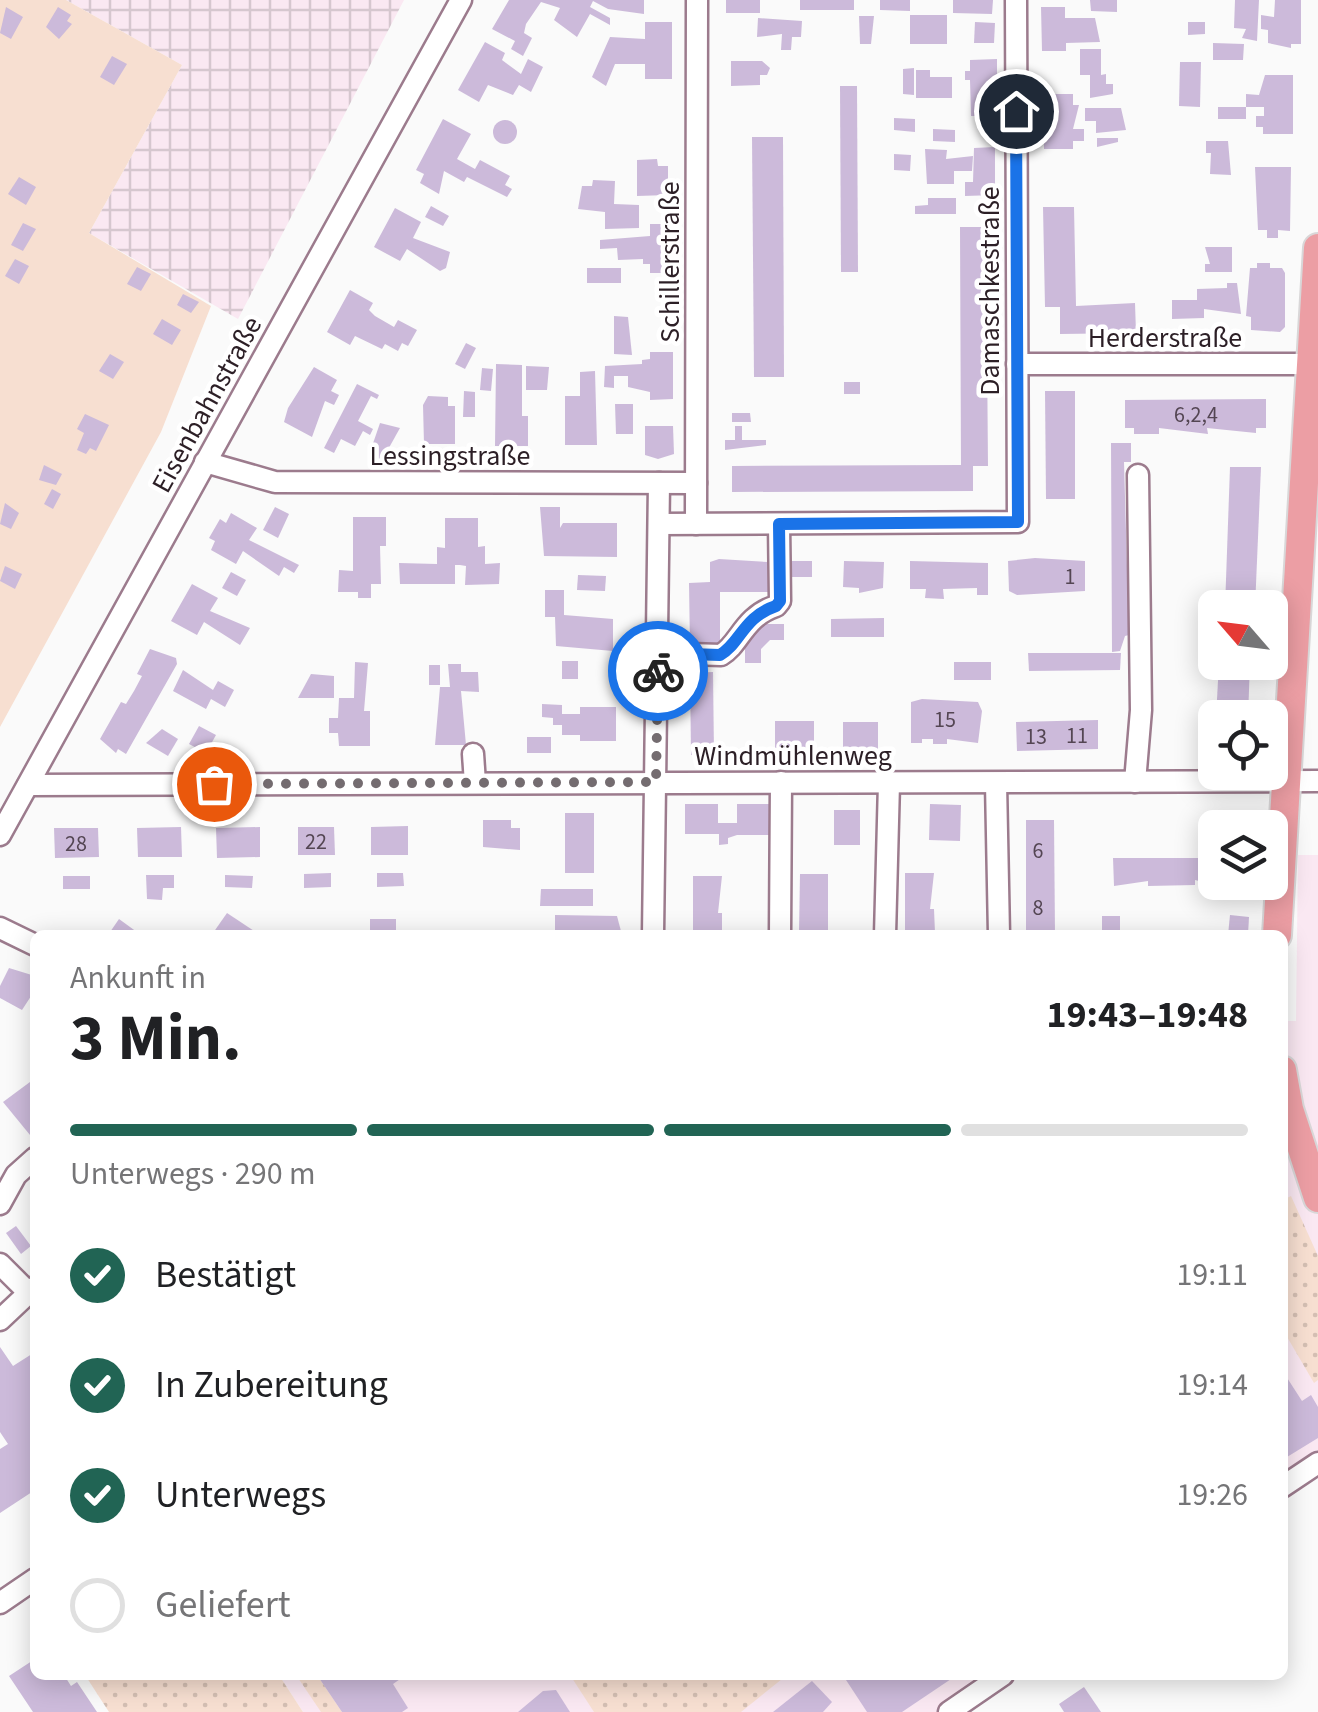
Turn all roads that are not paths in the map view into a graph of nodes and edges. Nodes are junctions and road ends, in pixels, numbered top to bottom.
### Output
1 (461, 0) edge
2 (697, 0) edge
3 (1016, 0) edge
4 (1318, 248) edge
5 (1017, 364) junction
6 (1313, 364) junction
7 (205, 462) junction
8 (1138, 475) dead end
9 (696, 482) junction
10 (660, 483) junction
11 (659, 524) junction
12 (696, 524) junction
13 (779, 524) junction
14 (658, 653) junction
15 (1288, 736) edge
16 (473, 754) dead end
17 (1288, 781) edge
18 (1318, 781) edge
19 (475, 782) junction
20 (656, 782) junction
21 (782, 782) junction
22 (889, 782) junction
23 (1135, 782) junction
24 (1198, 782) edge
25 (996, 783) junction
26 (28, 785) junction
27 (1285, 790) edge
28 (0, 835) edge
29 (0, 928) edge
30 (654, 930) edge
31 (780, 930) edge
32 (885, 930) edge
33 (999, 930) edge
34 (1277, 930) edge
35 (30, 943) edge
36 (1288, 1103) edge
37 (30, 1162) edge
38 (1318, 1198) edge
39 (0, 1204) edge
40 (0, 1264) edge
41 (30, 1288) edge
42 (30, 1292) edge
43 (0, 1320) edge
44 (1318, 1463) edge
45 (1288, 1483) edge
46 (30, 1583) edge
47 (0, 1603) edge
48 (996, 1680) edge
49 (948, 1712) edge

1 - 7 street, Eisenbahnstraße
2 - 9 street, Schillerstraße
3 - 5 street, Damaschkestraße
4 - 6 main road
5 - 6 street, Herderstraße
5 - 13 street, Damaschkestraße
6 - 15 main road
7 - 10 street, Lessingstraße
7 - 26 street, Eisenbahnstraße
8 - 23 street
9 - 10 street, Lessingstraße
9 - 12 street, Schillerstraße
10 - 11 street
11 - 12 street
11 - 14 street
12 - 13 street
13 - 14 street
14 - 20 street
16 - 19 street
17 - 18 street, Windmühlenweg
19 - 20 street, Windmühlenweg
19 - 26 street, Windmühlenweg
20 - 21 street, Windmühlenweg
20 - 30 street
21 - 22 street, Windmühlenweg
21 - 31 street
22 - 25 street, Windmühlenweg
22 - 32 street
23 - 24 street, Windmühlenweg
23 - 25 street, Windmühlenweg
25 - 33 street
26 - 28 street, Eisenbahnstraße
27 - 34 main road
29 - 35 street
36 - 38 main road
37 - 39 street
40 - 41 street
42 - 43 street
44 - 45 street
46 - 47 street
48 - 49 street

